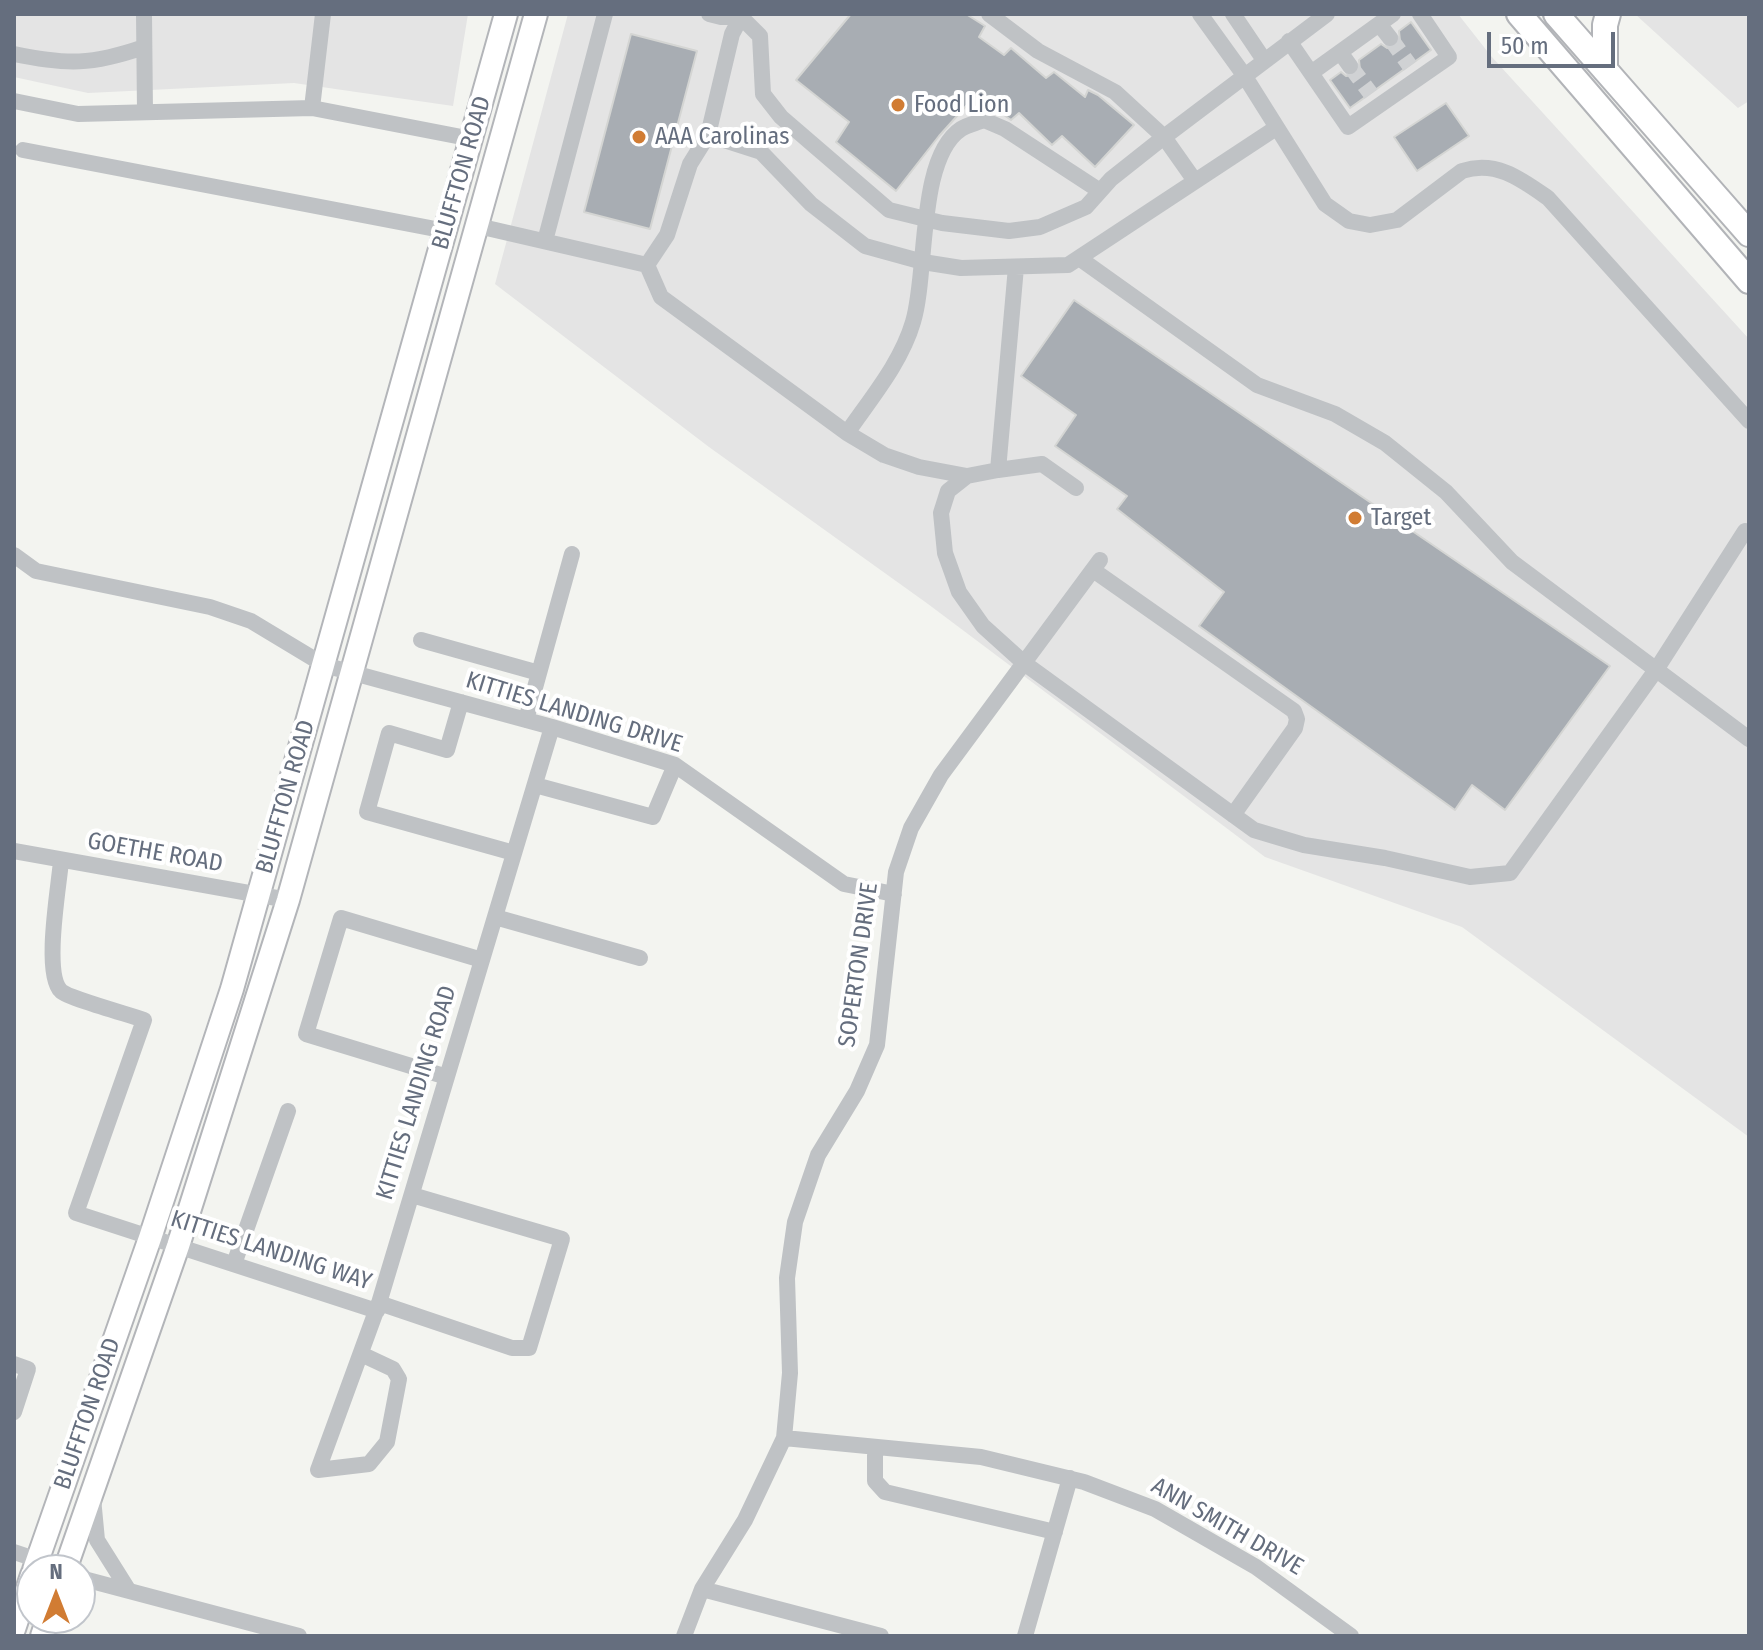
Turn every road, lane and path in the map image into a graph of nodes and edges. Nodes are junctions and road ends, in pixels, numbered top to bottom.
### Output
1 (144, 14) edge
2 (323, 14) edge
3 (506, 14) edge
4 (536, 14) edge
5 (605, 14) edge
6 (709, 14) edge
7 (989, 14) edge
8 (1200, 14) edge
9 (1233, 14) edge
10 (1327, 14) edge
11 (1420, 14) edge
12 (1519, 14) edge
13 (1556, 14) edge
14 (1608, 14) edge
15 (741, 16) edge
16 (1386, 19) edge
17 (1390, 38) tunnel mouth
18 (1289, 41) junction
19 (144, 47) junction
20 (14, 54) edge
21 (1264, 60) junction
22 (1605, 70) junction
23 (1311, 73) junction
24 (1244, 75) junction
25 (14, 101) edge
26 (312, 108) junction
27 (145, 112) junction
28 (1276, 128) junction
29 (708, 135) junction
30 (1164, 137) junction
31 (472, 139) junction
32 (23, 150) dead end
33 (1195, 181) junction
34 (1100, 191) junction
35 (926, 219) junction
36 (478, 226) junction
37 (446, 231) junction
38 (1749, 234) edge
39 (545, 241) junction
40 (1079, 258) junction
41 (923, 262) junction
42 (647, 265) junction
43 (1016, 267) junction
44 (1749, 281) edge
45 (1749, 421) edge
46 (847, 433) junction
47 (998, 470) junction
48 (967, 476) junction
49 (1076, 488) dead end
50 (1748, 527) edge
51 (572, 554) dead end
52 (14, 555) edge
53 (421, 640) dead end
54 (1024, 663) junction
55 (324, 665) junction
56 (1656, 670) junction
57 (351, 673) junction
58 (539, 673) junction
59 (461, 702) junction
60 (526, 720) junction
61 (552, 727) junction
62 (1749, 739) edge
63 (675, 765) junction
64 (535, 785) junction
65 (1233, 815) junction
66 (14, 851) edge
67 (514, 853) junction
68 (61, 861) junction
69 (894, 894) junction
70 (257, 895) junction
71 (288, 900) junction
72 (495, 917) junction
73 (640, 958) dead end
74 (482, 960) junction
75 (447, 1077) junction
76 (288, 1111) dead end
77 (412, 1195) junction
78 (150, 1238) junction
79 (178, 1246) junction
80 (234, 1264) junction
81 (378, 1307) junction
82 (361, 1354) junction
83 (14, 1364) edge
84 (14, 1412) edge
85 (784, 1438) junction
86 (875, 1447) junction
87 (1070, 1478) junction
88 (92, 1491) junction
89 (1055, 1532) junction
90 (39, 1554) edge
91 (75, 1554) edge
92 (96, 1582) edge
93 (702, 1589) junction
94 (129, 1591) junction
95 (299, 1636) edge
96 (684, 1636) edge
97 (881, 1636) edge
98 (1025, 1636) edge
99 (1351, 1636) edge

1 - 19 street
2 - 26 street
3 - 31 main road, BLUFFTON ROAD
4 - 36 main road, BLUFFTON ROAD
5 - 39 street
6 - 15 street
7 - 30 street
8 - 24 street
9 - 21 street
10 - 18 street
11 - 23 street
12 - 44 highway
13 - 22 highway
14 - 22 highway
15 - 29 street
15 - 35 street
16 - 17 street
16 - 23 street
18 - 21 street
18 - 23 street
19 - 20 street
19 - 27 street
21 - 24 street
22 - 38 highway
24 - 28 street
24 - 30 street
25 - 27 street
26 - 27 street
26 - 31 street
28 - 33 street
28 - 45 street
29 - 41 street
29 - 42 street
30 - 33 street
30 - 34 street
31 - 37 main road, BLUFFTON ROAD
32 - 37 street
33 - 40 street
34 - 35 street
34 - 35 street
35 - 41 street
36 - 39 street
36 - 57 main road, BLUFFTON ROAD
37 - 55 main road, BLUFFTON ROAD
39 - 42 street
40 - 43 street
40 - 56 street
41 - 43 street
41 - 46 street
42 - 46 street
43 - 47 street
46 - 48 street
47 - 48 street
47 - 49 street
48 - 54 street
50 - 56 street
51 - 58 street
52 - 55 street, KITTIES LANDING DRIVE
53 - 58 street
54 - 65 street
54 - 65 street, SOPERTON DRIVE
54 - 69 street, SOPERTON DRIVE
55 - 57 street, KITTIES LANDING DRIVE
55 - 70 main road, BLUFFTON ROAD
56 - 62 street
56 - 65 street
57 - 59 street, KITTIES LANDING DRIVE
57 - 71 main road, BLUFFTON ROAD
58 - 60 street
59 - 60 street, KITTIES LANDING DRIVE
59 - 67 street
60 - 61 street, KITTIES LANDING DRIVE
61 - 63 street, KITTIES LANDING DRIVE
61 - 64 street, KITTIES LANDING ROAD
63 - 64 street
63 - 69 street, KITTIES LANDING DRIVE
64 - 67 street, KITTIES LANDING ROAD
66 - 68 street, GOETHE ROAD
67 - 72 street, KITTIES LANDING ROAD
68 - 70 street, GOETHE ROAD
68 - 78 street, KITTIES LANDING WAY
69 - 85 street, SOPERTON DRIVE
70 - 71 street, GOETHE ROAD
70 - 78 main road, BLUFFTON ROAD
71 - 79 main road, BLUFFTON ROAD
72 - 73 street
72 - 74 street, KITTIES LANDING ROAD
74 - 75 street, KITTIES LANDING ROAD
74 - 75 street
75 - 77 street, KITTIES LANDING ROAD
76 - 80 street
77 - 81 street, KITTIES LANDING ROAD
77 - 81 street, KITTIES LANDING WAY
78 - 79 street, KITTIES LANDING WAY
78 - 90 main road, BLUFFTON ROAD
79 - 80 street, KITTIES LANDING WAY
79 - 88 main road, BLUFFTON ROAD
80 - 81 street, KITTIES LANDING WAY
81 - 82 street, KITTIES LANDING ROAD
82 - 82 street, KITTIES LANDING ROAD
83 - 84 street
85 - 86 street, ANN SMITH DRIVE
85 - 93 street, SOPERTON DRIVE
86 - 87 street, ANN SMITH DRIVE
86 - 89 street
87 - 89 street
87 - 99 street, ANN SMITH DRIVE
88 - 91 main road, BLUFFTON ROAD
88 - 94 street
89 - 98 street
92 - 94 street
93 - 96 street, SOPERTON DRIVE
93 - 97 street
94 - 95 street

